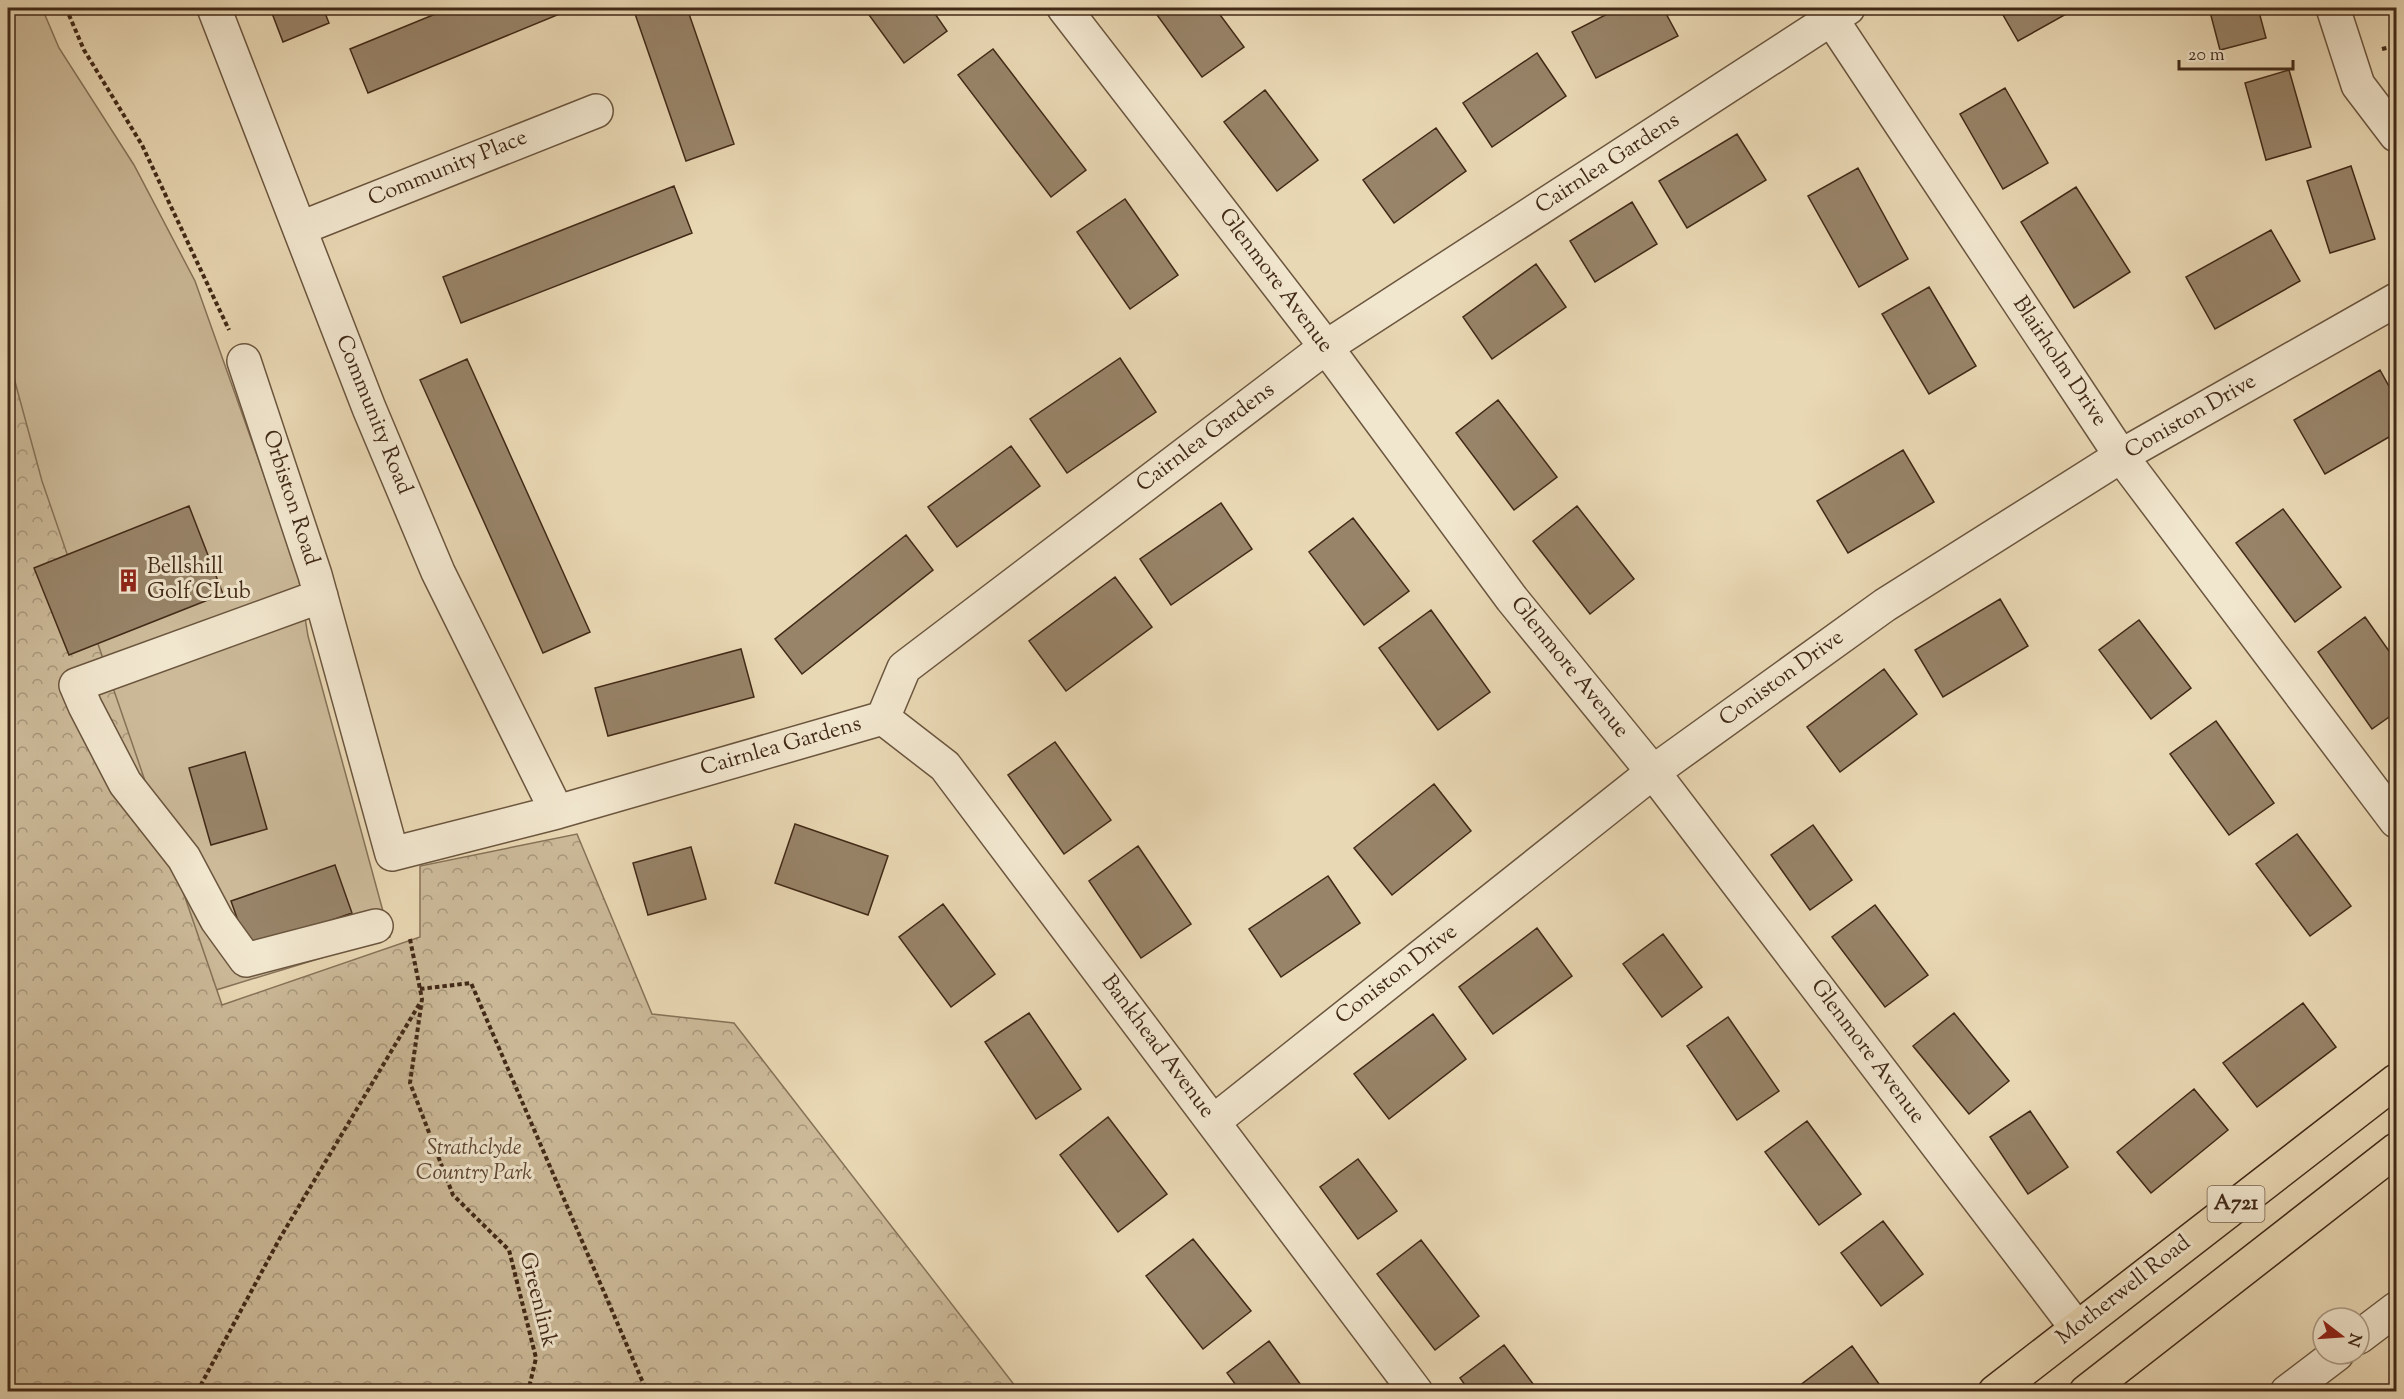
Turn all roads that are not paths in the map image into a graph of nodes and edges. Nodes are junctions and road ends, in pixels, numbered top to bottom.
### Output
1 (214, 8) edge
2 (1064, 8) edge
3 (2333, 8) edge
4 (1834, 11) edge
5 (596, 111) dead end
6 (2397, 135) edge
7 (301, 228) junction
8 (2397, 300) edge
9 (1326, 347) junction
10 (244, 361) road end
11 (2121, 456) junction
12 (321, 596) junction
13 (883, 718) junction
14 (1653, 772) junction
15 (557, 812) junction
16 (2397, 821) edge
17 (376, 926) dead end
18 (2397, 1081) edge
19 (1213, 1122) junction
20 (2397, 1150) edge
21 (2397, 1309) edge
22 (2076, 1327) junction
23 (2371, 1328) edge
24 (2321, 1366) edge
25 (1416, 1392) edge
26 (1995, 1392) edge
27 (2086, 1392) edge
28 (2287, 1392) edge

1 - 7 street, Community Road
2 - 9 street, Glenmore Avenue
3 - 6 street
4 - 9 street, Cairnlea Gardens
4 - 11 street, Blairholm Drive
5 - 7 street, Community Place
7 - 15 street, Community Road
8 - 11 street, Coniston Drive
9 - 13 street, Cairnlea Gardens
9 - 14 street, Glenmore Avenue
10 - 12 street, Orbiston Road
11 - 14 street, Coniston Drive
11 - 16 street, Blairholm Drive
12 - 15 street, Orbiston Road
12 - 17 street
13 - 15 street, Cairnlea Gardens
13 - 19 street, Bankhead Avenue
14 - 19 street, Coniston Drive
14 - 22 street, Glenmore Avenue
18 - 22 main road, Motherwell Road / A721
19 - 25 street, Bankhead Avenue
20 - 27 main road, A721
21 - 23 street
22 - 26 main road, Motherwell Road / A721
24 - 28 street

